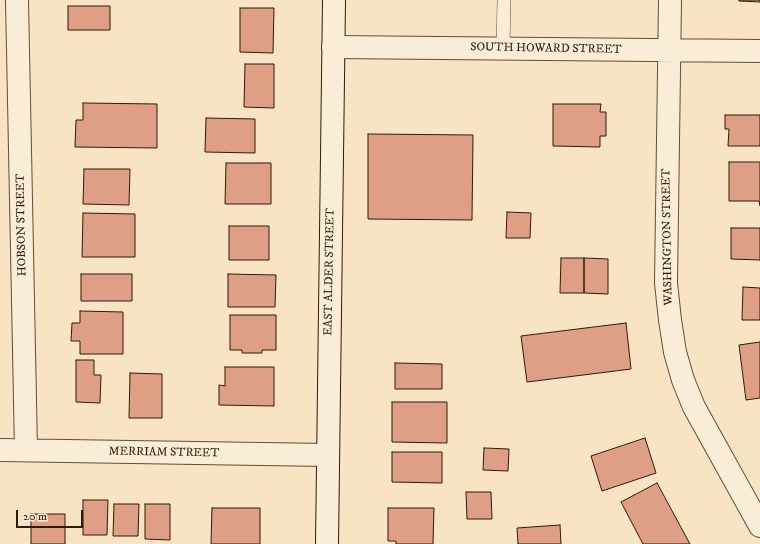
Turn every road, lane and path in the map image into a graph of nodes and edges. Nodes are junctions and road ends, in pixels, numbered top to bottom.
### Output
1 (17, 0) edge
2 (334, 0) edge
3 (504, 0) edge
4 (670, 0) edge
5 (332, 47) junction
6 (503, 49) junction
7 (669, 50) junction
8 (760, 51) edge
9 (0, 450) edge
10 (26, 450) junction
11 (328, 455) junction
12 (760, 526) edge
13 (327, 544) edge

1 - 10 street, HOBSON STREET
2 - 5 street, EAST ALDER STREET
3 - 6 lane
4 - 7 street, WASHINGTON STREET
5 - 6 street, SOUTH HOWARD STREET
5 - 11 street, EAST ALDER STREET
6 - 7 street, SOUTH HOWARD STREET
7 - 8 street, SOUTH HOWARD STREET
7 - 12 street, WASHINGTON STREET
9 - 10 street, MERRIAM STREET
10 - 11 street, MERRIAM STREET
11 - 13 street, EAST ALDER STREET

